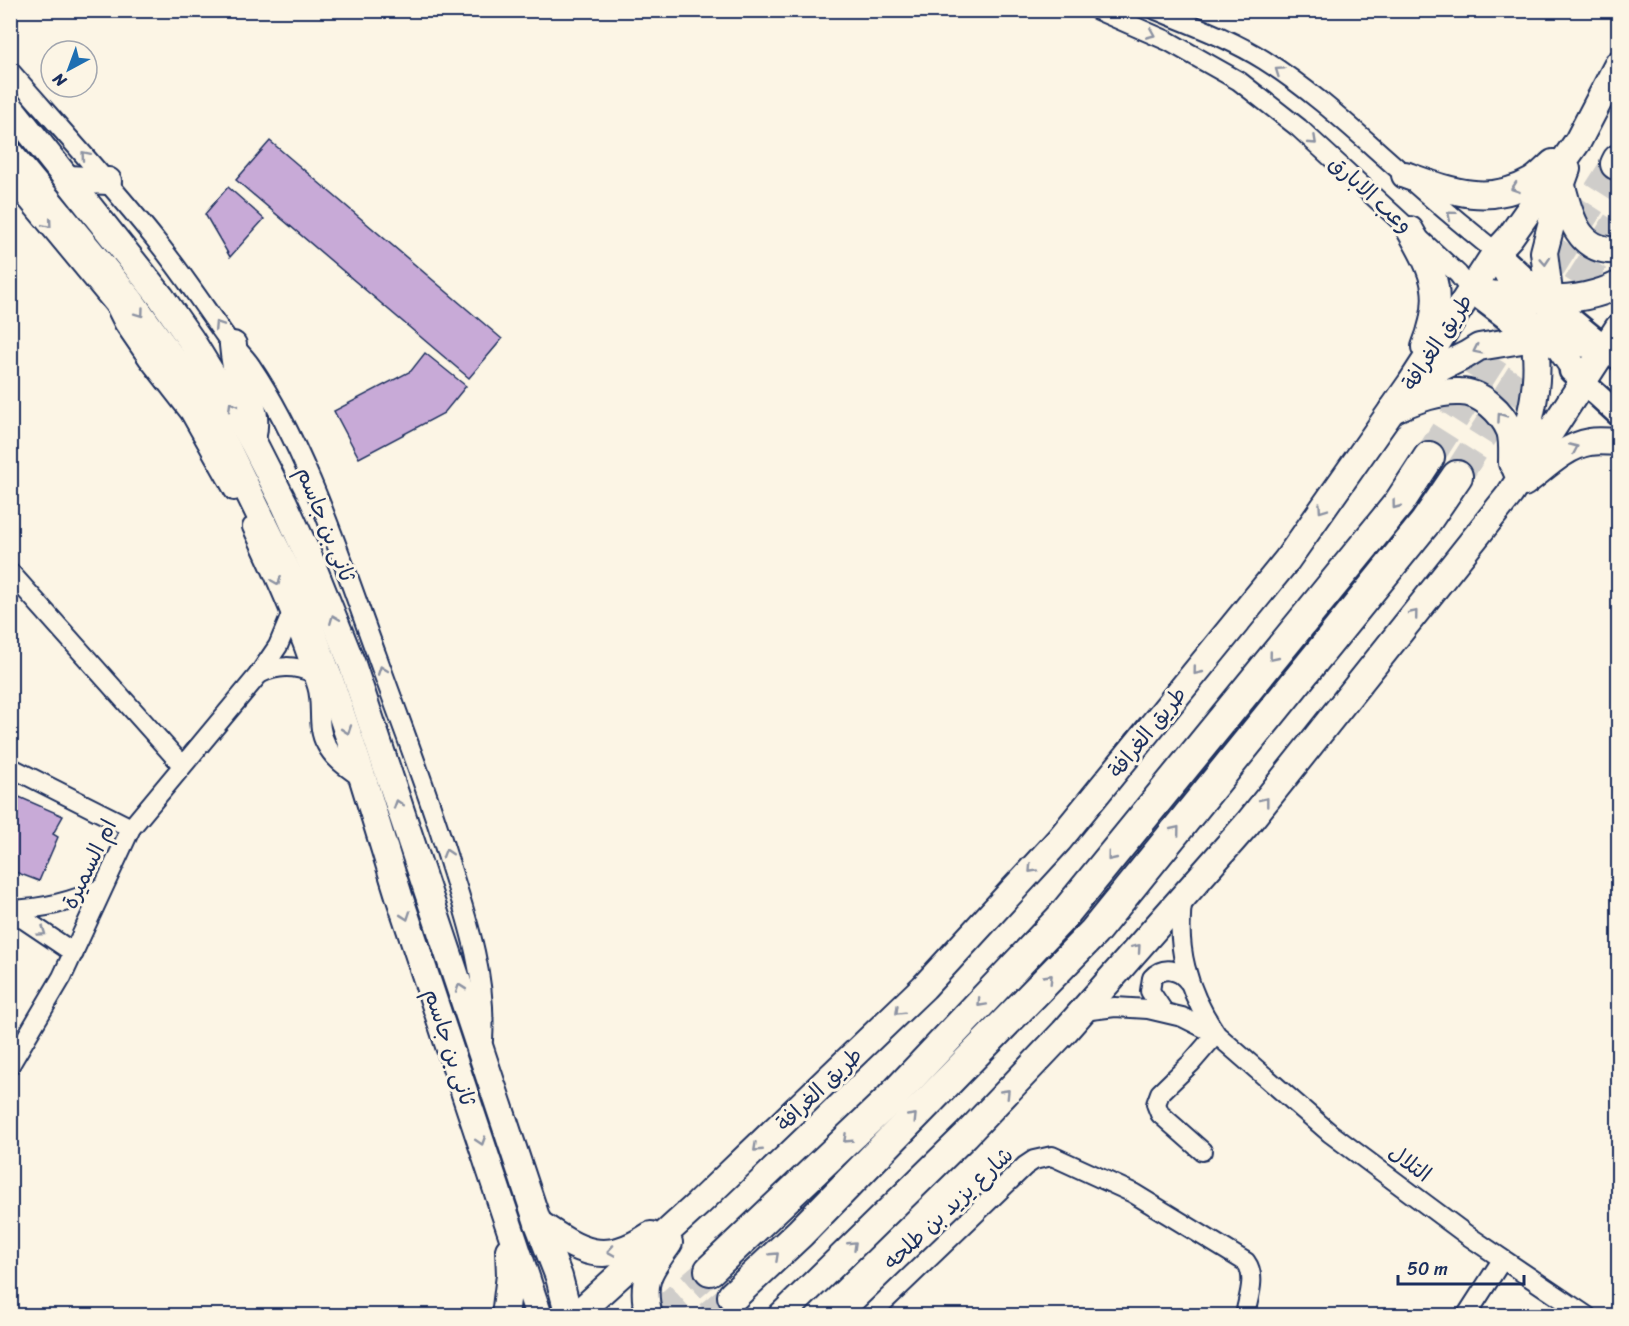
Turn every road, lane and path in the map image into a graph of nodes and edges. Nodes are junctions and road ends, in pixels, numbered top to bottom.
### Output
1 (1097, 10) edge
2 (1156, 10) edge
3 (1618, 64) edge
4 (10, 71) edge
5 (10, 107) edge
6 (1578, 141) junction
7 (10, 154) edge
8 (1405, 175) junction
9 (10, 179) edge
10 (68, 179) junction
11 (108, 181) junction
12 (1562, 183) junction
13 (1410, 230) junction
14 (1618, 250) edge
15 (1496, 252) junction
16 (1618, 285) edge
17 (1471, 291) junction
18 (1519, 298) junction
19 (1549, 301) junction
20 (1544, 339) junction
21 (137, 343) junction
22 (1614, 344) edge
23 (233, 345) junction
24 (186, 377) junction
25 (1583, 381) junction
26 (1411, 382) junction
27 (1392, 410) junction
28 (1618, 414) edge
29 (252, 440) junction
30 (1618, 442) edge
31 (1429, 458) tunnel mouth
32 (1457, 476) tunnel mouth
33 (1510, 494) junction
34 (10, 572) edge
35 (291, 615) junction
36 (313, 673) junction
37 (260, 674) junction
38 (182, 765) junction
39 (10, 767) edge
40 (363, 779) junction
41 (131, 828) junction
42 (102, 888) junction
43 (1183, 895) junction
44 (10, 910) edge
45 (74, 953) junction
46 (1188, 981) junction
47 (1083, 1011) junction
48 (1164, 1012) junction
49 (1216, 1034) junction
50 (482, 1054) junction
51 (10, 1065) edge
52 (1202, 1151) dead end
53 (698, 1204) junction
54 (538, 1223) junction
55 (509, 1229) junction
56 (1502, 1260) junction
57 (710, 1270) tunnel mouth
58 (732, 1296) tunnel mouth
59 (505, 1316) edge
60 (539, 1316) edge
61 (569, 1316) edge
62 (575, 1316) edge
63 (649, 1316) edge
64 (781, 1316) edge
65 (869, 1316) edge
66 (1245, 1316) edge
67 (1466, 1316) edge
68 (1587, 1316) edge

1 -> 13 street, وعب الابارق
8 -> 2 street, وعب الابارق
3 - 6 main road, طريق الغرافة
11 -> 4 street, ثانى بن جاسم
5 - 10 main road, ثانى بن جاسم
6 -> 8 main road
6 - 12 main road
6 - 15 main road, طريق الغرافة
7 -> 24 main road, ثانى بن جاسم
15 -> 8 street, وعب الابارق
9 -> 21 street
10 - 11 main road
29 -> 10 main road, ثانى بن جاسم
23 -> 11 street, ثانى بن جاسم
12 - 14 main road
12 -> 19 main road
13 - 17 street, وعب الابارق
13 - 26 main road
15 - 17 main road, طريق الغرافة
15 - 18 main road
15 - 19 street, وعب الابارق
16 - 19 main road
17 - 18 main road
17 - 20 street, وعب الابارق
17 - 26 main road, طريق الغرافة
18 - 19 main road
18 - 20 main road
19 - 20 main road
19 - 22 street, وعب الابارق
20 - 22 main road
20 - 25 main road
20 -> 26 main road
20 - 33 main road
21 - 24 main road
21 -> 35 street
22 - 25 main road
23 - 29 main road
50 -> 23 street, ثانى بن جاسم
24 -> 40 main road, ثانى بن جاسم
25 - 28 street
25 - 33 main road
26 - 27 main road, طريق الغرافة
33 -> 27 main road
27 -> 53 main road, طريق الغرافة
50 -> 29 main road, ثانى بن جاسم
33 -> 30 main road
31 -> 57 highway
58 -> 32 highway
43 -> 33 main road
34 - 38 street
35 - 36 street
35 - 37 street, ام السميرة
36 - 37 street
36 - 40 street
37 - 38 street, ام السميرة
38 - 41 street, ام السميرة
39 - 41 street
40 -> 55 main road, ثانى بن جاسم
41 - 42 street, ام السميرة
42 - 44 street
42 - 45 street, ام السميرة
43 - 46 street
47 -> 43 main road
44 -> 45 street
45 - 51 street, ام السميرة
46 - 48 street
46 - 49 street
47 - 48 street
64 -> 47 main road
48 - 49 street
49 - 52 street
49 - 56 street, التلال
50 - 54 main road, ثانى بن جاسم
53 -> 54 main road
53 - 62 main road, طريق الغرافة
53 - 63 main road
54 - 61 main road, ثانى بن جاسم
55 - 59 main road
55 - 60 main road, ثانى بن جاسم
56 - 67 street
56 - 68 street, التلال
65 - 66 street, شارع يزيد بن طلحه

